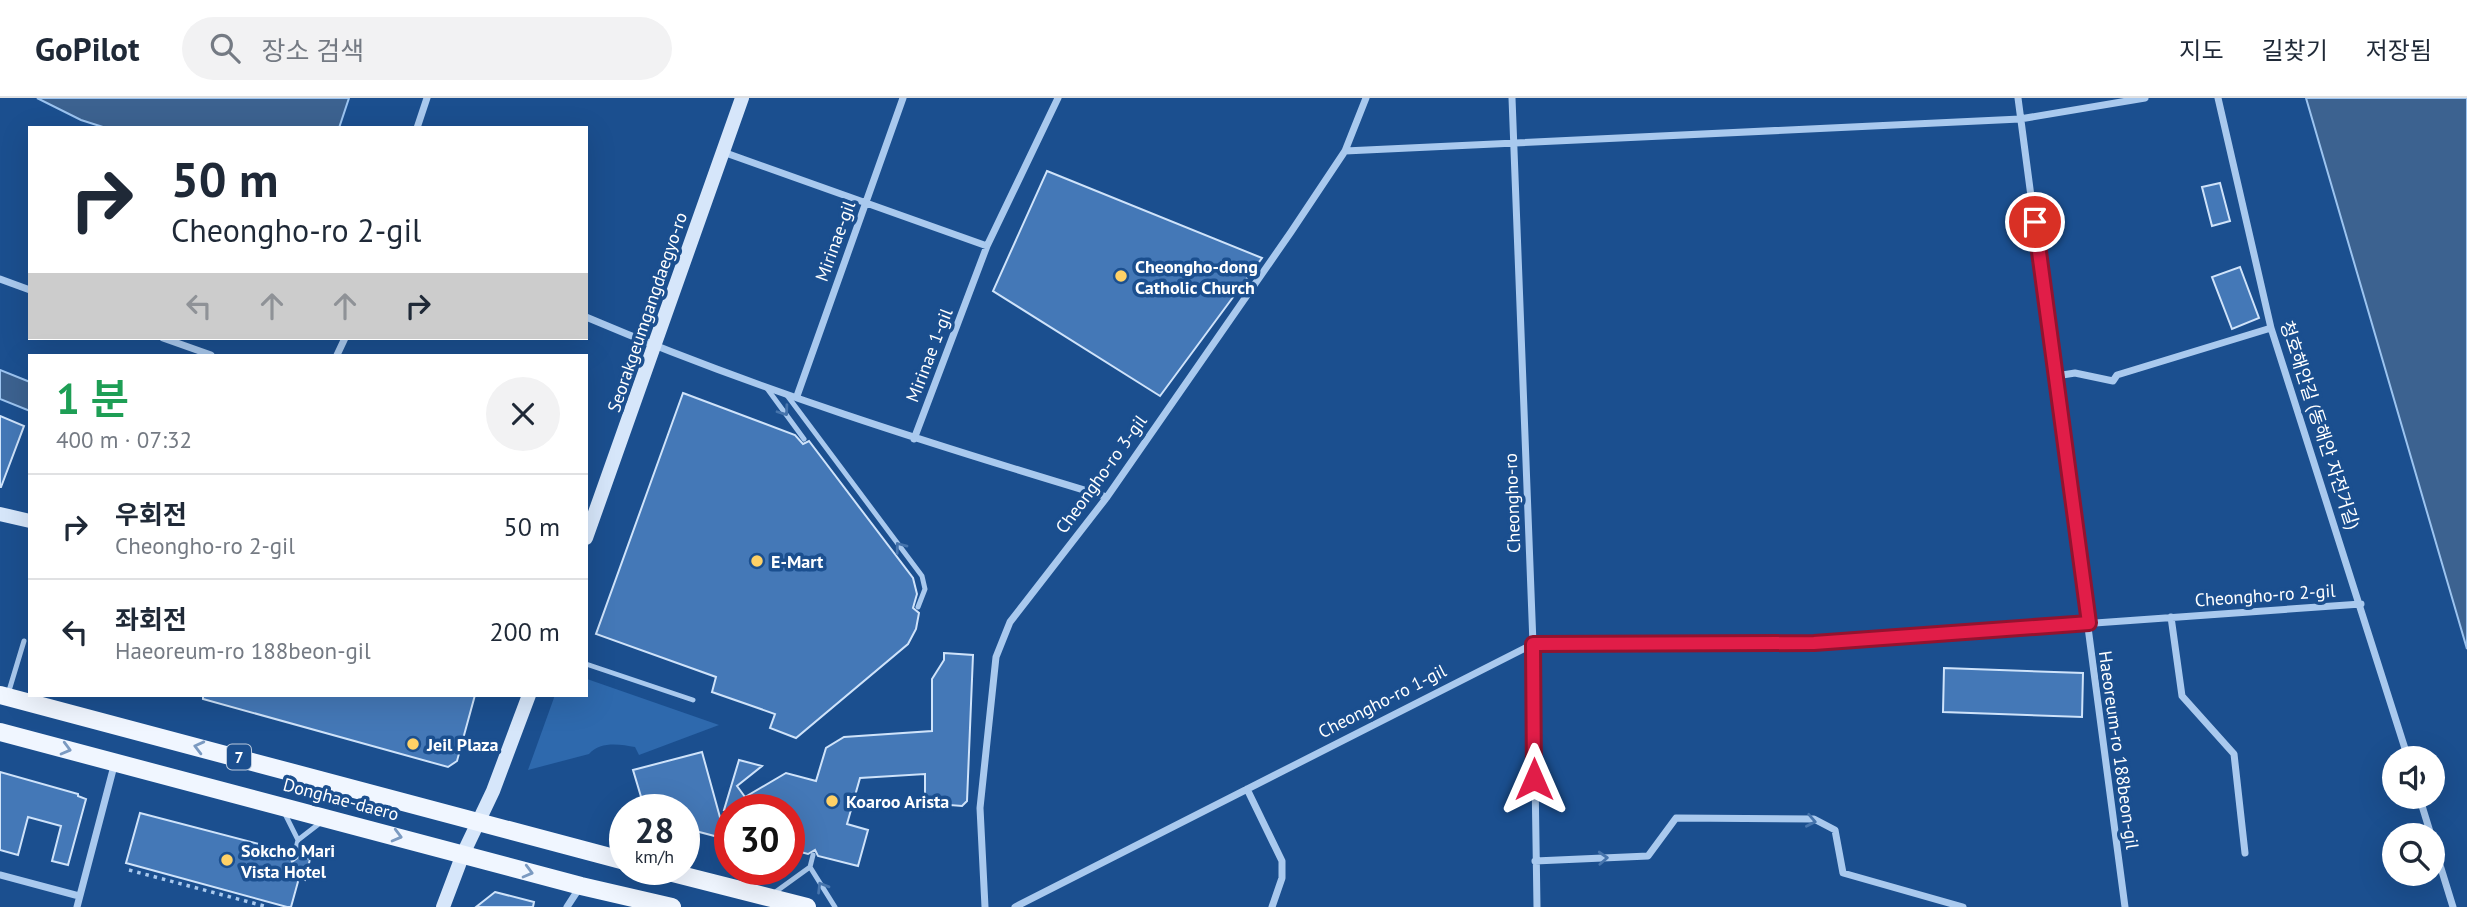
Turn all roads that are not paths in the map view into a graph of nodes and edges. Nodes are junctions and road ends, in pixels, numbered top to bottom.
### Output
1 (427, 98) edge
2 (742, 98) edge
3 (903, 98) edge
4 (1058, 98) edge
5 (1366, 98) edge
6 (1512, 98) edge
7 (2018, 98) edge
8 (2146, 98) edge
9 (2218, 98) edge
10 (2020, 119) junction
11 (418, 126) edge
12 (1514, 142) junction
13 (1345, 151) junction
14 (723, 152) junction
15 (866, 202) junction
16 (987, 246) junction
17 (0, 279) edge
18 (28, 289) edge
19 (588, 318) edge
20 (2271, 328) junction
21 (169, 340) edge
22 (656, 346) junction
23 (208, 354) edge
24 (2056, 376) junction
25 (764, 384) junction
26 (783, 391) junction
27 (797, 396) junction
28 (804, 439) dead end
29 (914, 439) junction
30 (1107, 497) junction
31 (0, 513) edge
32 (28, 521) edge
33 (588, 533) edge
34 (2361, 604) junction
35 (918, 607) dead end
36 (2171, 617) junction
37 (2089, 623) junction
38 (24, 641) dead end
39 (1533, 644) junction
40 (588, 664) edge
41 (4, 696) edge
42 (528, 697) edge
43 (693, 700) dead end
44 (0, 732) edge
45 (2404, 746) edge
46 (115, 762) junction
47 (1247, 789) junction
48 (276, 803) junction
49 (331, 818) junction
50 (478, 821) junction
51 (298, 840) junction
52 (2245, 853) dead end
53 (463, 854) junction
54 (813, 855) dead end
55 (294, 857) dead end
56 (609, 857) edge
57 (1535, 861) junction
58 (810, 867) junction
59 (0, 875) edge
60 (700, 880) edge
61 (2445, 880) edge
62 (581, 886) junction
63 (79, 896) junction
64 (768, 897) junction
65 (76, 907) edge
66 (443, 907) edge
67 (567, 907) edge
68 (672, 907) edge
69 (807, 907) edge
70 (835, 907) edge
71 (985, 907) edge
72 (1015, 907) edge
73 (1272, 907) edge
74 (1536, 907) edge
75 (1963, 907) edge
76 (2125, 907) edge
77 (2453, 907) edge

1 - 11 street
2 - 14 street, Seorakgeumgangdaegyo-ro
3 - 15 street, Mirinae-gil
4 - 16 street, Mirinae 1-gil
5 - 13 street, Cheongho-ro 3-gil
6 - 12 street, Cheongho-ro
7 - 10 street, Haeoreum-ro 188beon-gil
8 - 10 street
9 - 20 street, 청호해안길 (동해안 자전거길)
10 - 12 street
10 - 24 street, Haeoreum-ro 188beon-gil
12 - 13 street
12 - 39 street, Cheongho-ro
13 - 30 street, Cheongho-ro 3-gil
14 - 15 street
14 - 22 street, Seorakgeumgangdaegyo-ro
15 - 16 street
15 - 27 street, Mirinae-gil
16 - 29 street, Mirinae 1-gil
17 - 18 street
19 - 22 street
20 - 24 street
20 - 34 street, 청호해안길 (동해안 자전거길)
21 - 23 street
22 - 25 street
22 - 33 street, Seorakgeumgangdaegyo-ro
24 - 37 street, Haeoreum-ro 188beon-gil
25 - 26 street
25 -> 28 lane
26 - 27 street
35 -> 26 lane
27 - 29 street
29 - 30 street
30 - 71 street, Cheongho-ro 3-gil
31 - 32 street
34 - 36 street, Cheongho-ro 2-gil
34 - 45 street, 청호해안길 (동해안 자전거길)
36 - 37 street, Cheongho-ro 2-gil
36 - 52 street, Cheongho-ro 2-gil
37 - 39 street, Cheongho-ro 2-gil
37 - 76 street, Haeoreum-ro 188beon-gil
38 - 41 lane
39 - 47 street, Cheongho-ro 1-gil
39 - 57 street, Cheongho-ro
40 - 43 lane
50 -> 41 main road, Donghae-daero / 7
42 - 50 street
44 -> 46 main road, Donghae-daero / 7
46 - 48 main road, Donghae-daero / 7
46 - 63 street
47 - 72 street, Cheongho-ro 1-gil
47 - 73 street
48 - 49 main road, Donghae-daero / 7
48 - 51 lane
49 - 51 lane
49 -> 53 main road, Donghae-daero / 7
50 - 53 street
50 - 56 main road, Donghae-daero / 7
51 - 55 lane
53 -> 62 main road, Donghae-daero / 7
53 - 66 street
54 - 58 lane
57 - 74 street, Cheongho-ro
57 -> 75 street
58 - 64 lane
70 -> 58 lane
59 - 63 street
60 - 64 main road
61 - 77 street
62 - 67 street
62 - 68 main road, Donghae-daero / 7
63 - 65 street
64 - 69 main road

